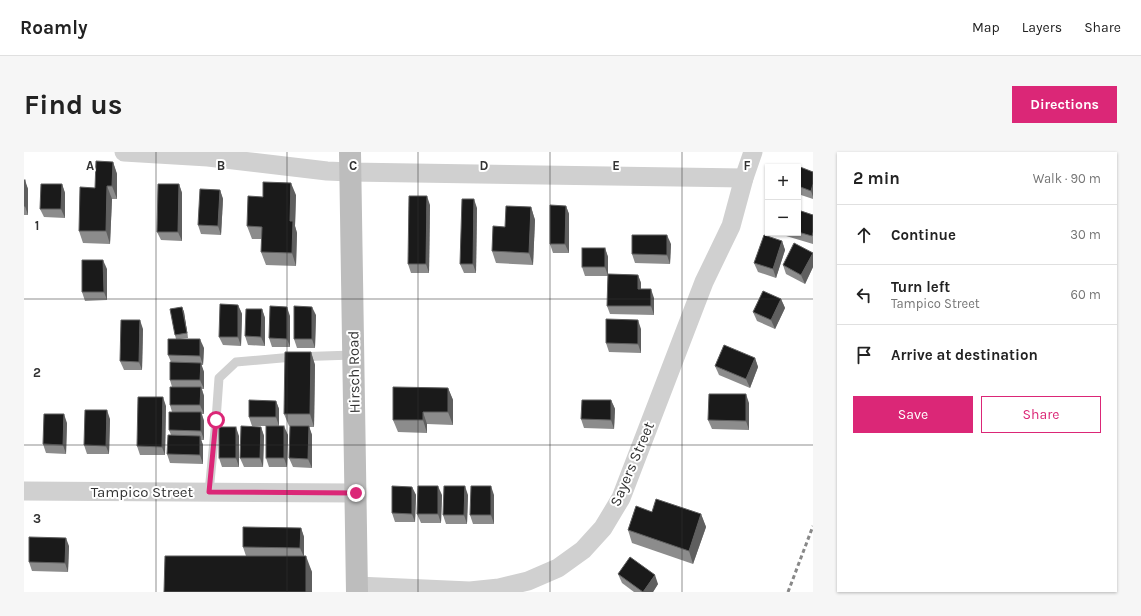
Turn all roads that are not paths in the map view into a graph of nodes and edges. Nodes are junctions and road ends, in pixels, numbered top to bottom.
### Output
1 (124, 152) edge
2 (753, 152) edge
3 (350, 162) edge
4 (744, 178) junction
5 (353, 355) junction
6 (24, 491) edge
7 (209, 492) junction
8 (356, 493) junction
9 (357, 589) edge

1 - 3 street
2 - 4 street, Sayers Street
3 - 4 street
3 - 5 main road, Hirsch Road
4 - 9 street, Sayers Street
5 - 7 lane
5 - 8 main road, Hirsch Road
6 - 7 street, Tampico Street
7 - 8 street, Tampico Street
8 - 9 main road, Hirsch Road

